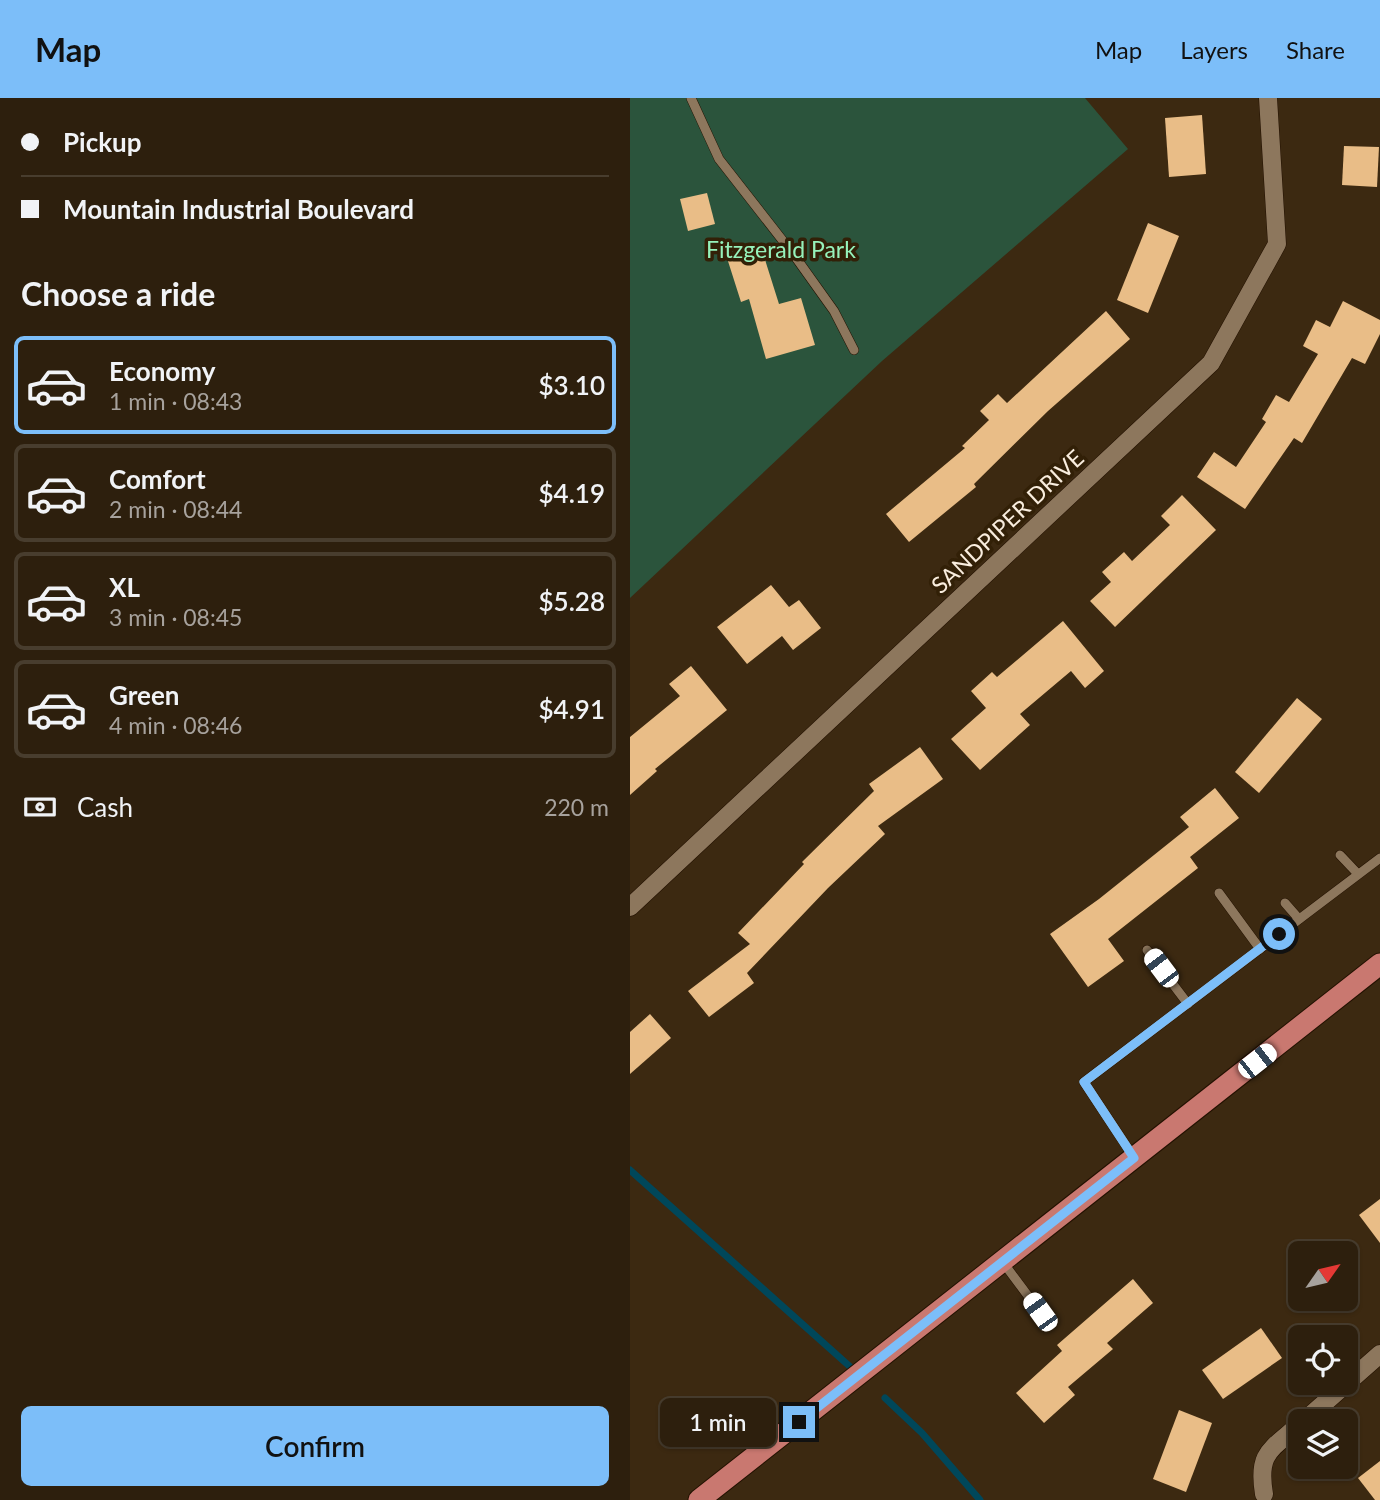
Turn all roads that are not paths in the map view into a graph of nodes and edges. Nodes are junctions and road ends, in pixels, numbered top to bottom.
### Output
1 (691, 98) edge
2 (1268, 98) edge
3 (854, 350) dead end
4 (1340, 855) dead end
5 (1380, 858) edge
6 (1358, 874) junction
7 (1219, 893) dead end
8 (1285, 903) dead end
9 (630, 907) edge
10 (1298, 919) junction
11 (1260, 948) junction
12 (1147, 950) dead end
13 (1380, 964) edge
14 (1188, 1004) junction
15 (1134, 1158) junction
16 (1002, 1261) junction
17 (1040, 1312) dead end
18 (1380, 1354) edge
19 (1318, 1409) edge
20 (1288, 1435) edge
21 (1264, 1494) dead end
22 (699, 1500) edge

1 - 3 lane
2 - 9 street, SANDPIPER DRIVE
4 - 6 lane
5 - 6 lane
6 - 10 lane
7 - 11 lane
8 - 10 lane
10 - 11 lane
11 - 14 lane
12 - 14 lane
13 - 15 main road
14 - 15 lane
15 - 16 main road
16 - 17 lane
16 - 22 main road
18 - 19 street
20 - 21 street

